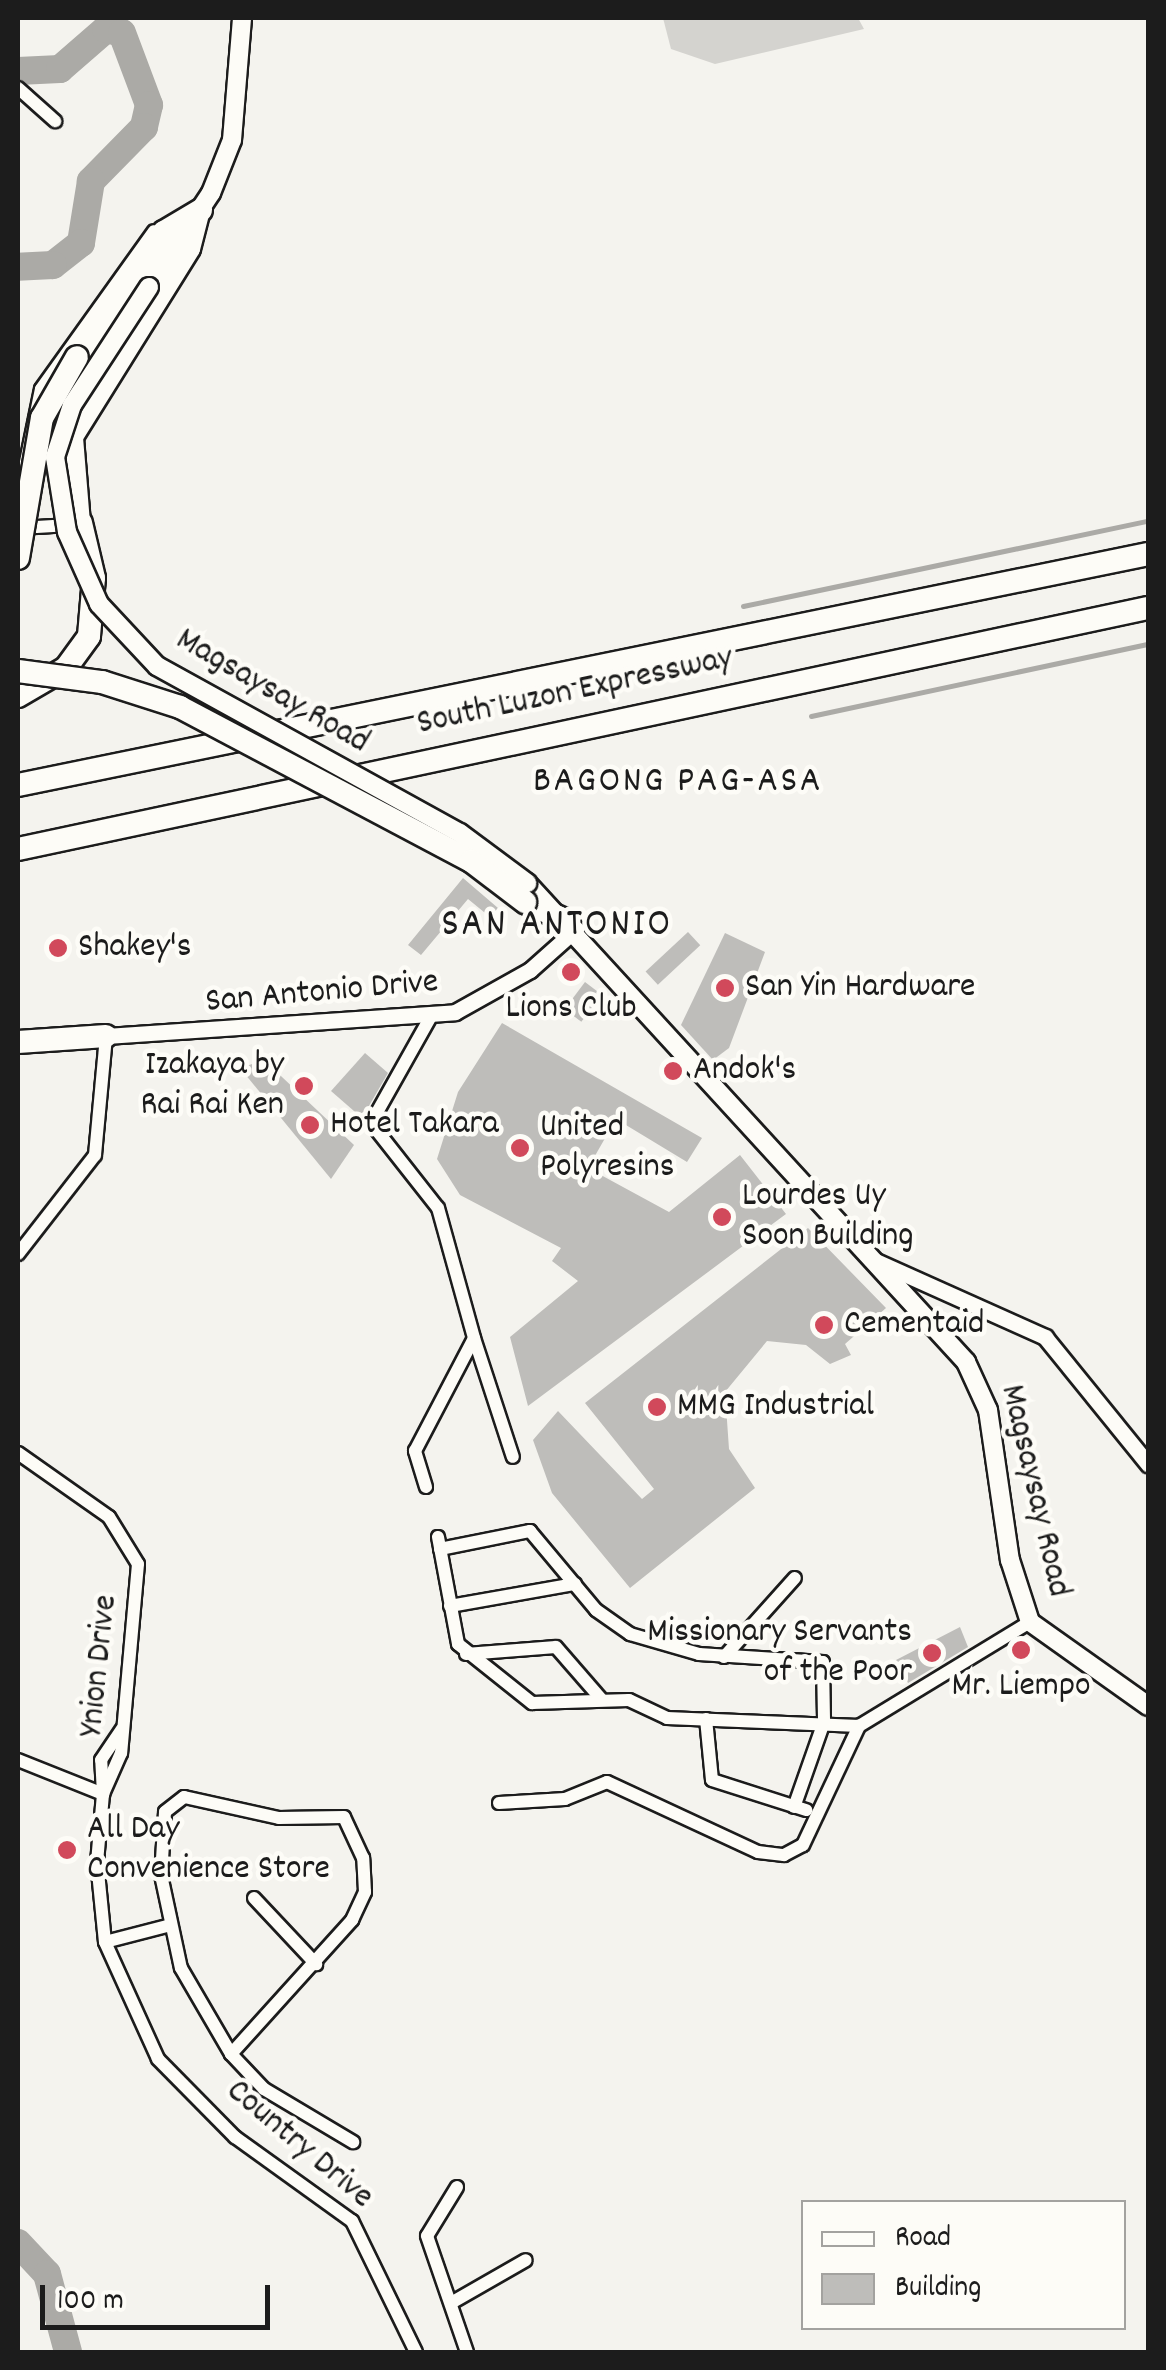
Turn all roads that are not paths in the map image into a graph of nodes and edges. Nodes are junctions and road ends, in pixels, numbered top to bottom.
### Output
1 (242, 18) edge
2 (18, 88) edge
3 (55, 121) dead end
4 (206, 201) junction
5 (18, 504) edge
6 (81, 523) junction
7 (18, 528) edge
8 (1148, 554) edge
9 (18, 558) edge
10 (1148, 608) edge
11 (18, 671) edge
12 (18, 696) edge
13 (18, 785) edge
14 (18, 849) edge
15 (526, 892) junction
16 (572, 926) junction
17 (430, 1018) junction
18 (18, 1030) edge
19 (74, 1036) junction
20 (106, 1036) junction
21 (18, 1042) edge
22 (18, 1254) edge
23 (859, 1255) junction
24 (474, 1338) junction
25 (18, 1453) edge
26 (513, 1457) dead end
27 (1148, 1464) edge
28 (426, 1487) dead end
29 (794, 1578) dead end
30 (575, 1584) junction
31 (450, 1606) junction
32 (1030, 1622) junction
33 (466, 1654) junction
34 (724, 1656) junction
35 (602, 1700) junction
36 (1148, 1706) edge
37 (706, 1719) junction
38 (824, 1722) junction
39 (859, 1726) junction
40 (122, 1729) junction
41 (18, 1760) edge
42 (103, 1794) junction
43 (499, 1802) dead end
44 (254, 1898) dead end
45 (168, 1926) junction
46 (105, 1942) junction
47 (316, 1964) junction
48 (231, 2054) junction
49 (353, 2142) dead end
50 (457, 2187) dead end
51 (526, 2260) dead end
52 (452, 2303) junction
53 (416, 2352) edge
54 (467, 2352) edge

1 - 4 main road, Magsaysay Road
2 - 3 street
4 - 5 street
4 - 6 main road
4 - 9 highway, bridge
4 - 15 main road, Magsaysay Road, bridge
6 - 7 street
6 - 12 highway
8 - 13 highway, South Luzon Expressway
10 - 14 highway, South Luzon Expressway
11 - 15 highway, bridge
15 - 16 highway
16 - 17 street, San Antonio Drive
16 - 23 main road, Magsaysay Road
17 - 20 street, San Antonio Drive
17 - 24 street
18 - 19 highway
19 - 20 highway
19 - 21 highway
20 - 22 street
23 - 27 street
23 - 32 main road, Magsaysay Road
24 - 26 street
24 - 28 street
25 - 40 street, Ynion Drive
29 - 34 street
30 - 31 street
30 - 31 street
30 - 34 street
31 - 33 street
32 - 36 main road, Magsaysay Road
32 - 39 street
33 - 35 street
33 - 35 street
34 - 38 street
35 - 37 street
37 - 38 street
37 - 38 street
38 - 39 street
39 - 43 street
40 - 42 street, Ynion Drive
40 - 42 street, Country Drive
41 - 42 street
42 - 46 street, Country Drive
44 - 47 street
45 - 46 street
45 - 47 street
45 - 48 street
46 - 53 street, Country Drive
47 - 48 street
48 - 49 street
50 - 52 street
51 - 52 street
52 - 54 street

